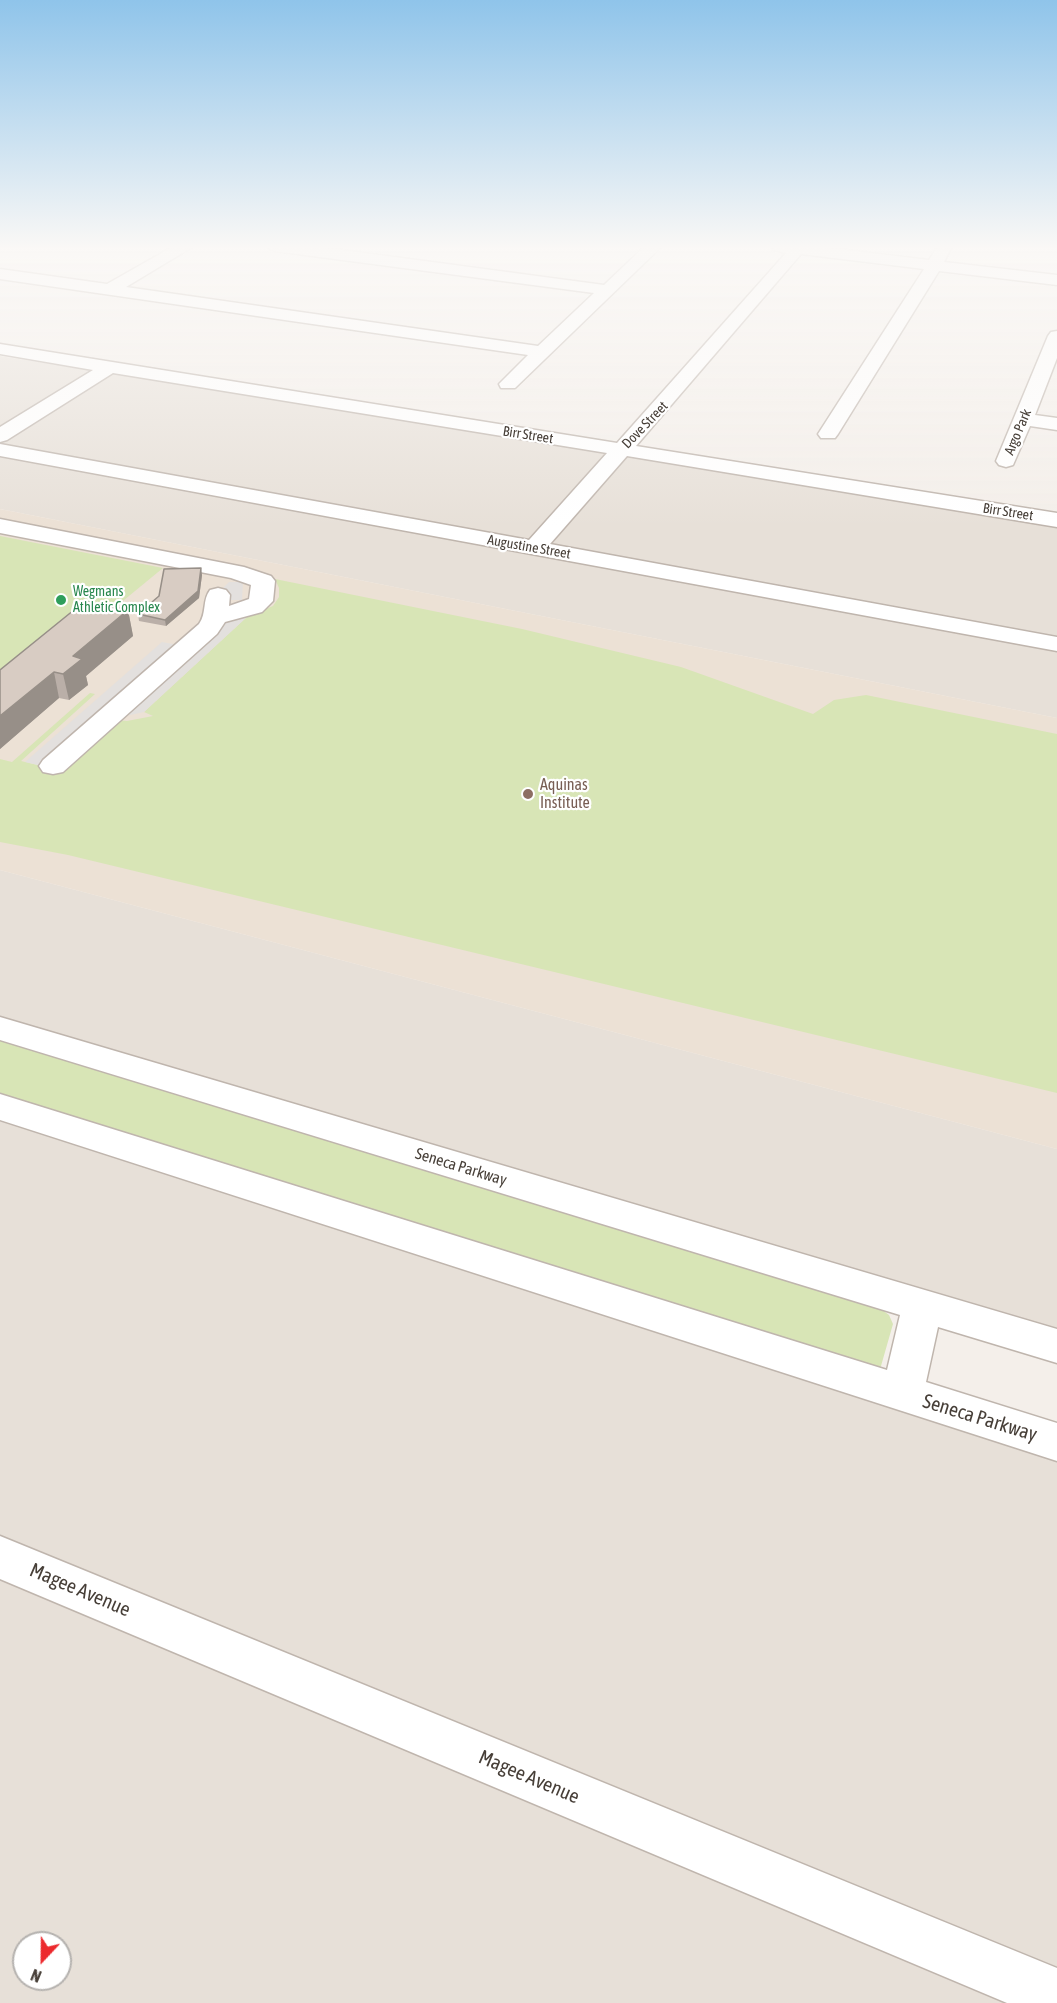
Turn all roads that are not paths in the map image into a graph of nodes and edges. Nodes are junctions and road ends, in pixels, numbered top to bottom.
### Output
1 (456, 339) edge
2 (557, 339) edge
3 (721, 339) edge
4 (887, 339) edge
5 (1056, 343) edge
6 (0, 349) edge
7 (544, 352) junction
8 (110, 367) junction
9 (508, 384) dead end
10 (1024, 419) junction
11 (1057, 424) edge
12 (828, 434) dead end
13 (0, 436) edge
14 (0, 450) edge
15 (621, 450) junction
16 (1006, 461) dead end
17 (1057, 520) edge
18 (0, 526) edge
19 (534, 548) junction
20 (213, 567) junction
21 (217, 616) junction
22 (1057, 644) edge
23 (53, 766) dead end
24 (0, 1028) edge
25 (0, 1107) edge
26 (922, 1307) junction
27 (1057, 1346) edge
28 (902, 1394) junction
29 (1057, 1442) edge
30 (0, 1557) edge
31 (1057, 1996) edge

1 - 7 street
2 - 7 street
3 - 15 street, Dove Street
4 - 12 street
5 - 10 street, Argo Park
6 - 8 street, Birr Street
7 - 9 street
8 - 13 street
8 - 15 street, Birr Street
10 - 11 street
10 - 16 street, Argo Park
14 - 19 street, Augustine Street
15 - 17 street, Birr Street
15 - 19 street, Dove Street
18 - 20 street
19 - 22 street, Augustine Street
20 - 21 street
20 - 21 street
21 - 23 street
24 - 26 street, Seneca Parkway
25 - 28 street, Seneca Parkway
26 - 27 street, Seneca Parkway
26 - 28 street, Seneca Parkway
28 - 29 street, Seneca Parkway
30 - 31 street, Magee Avenue

